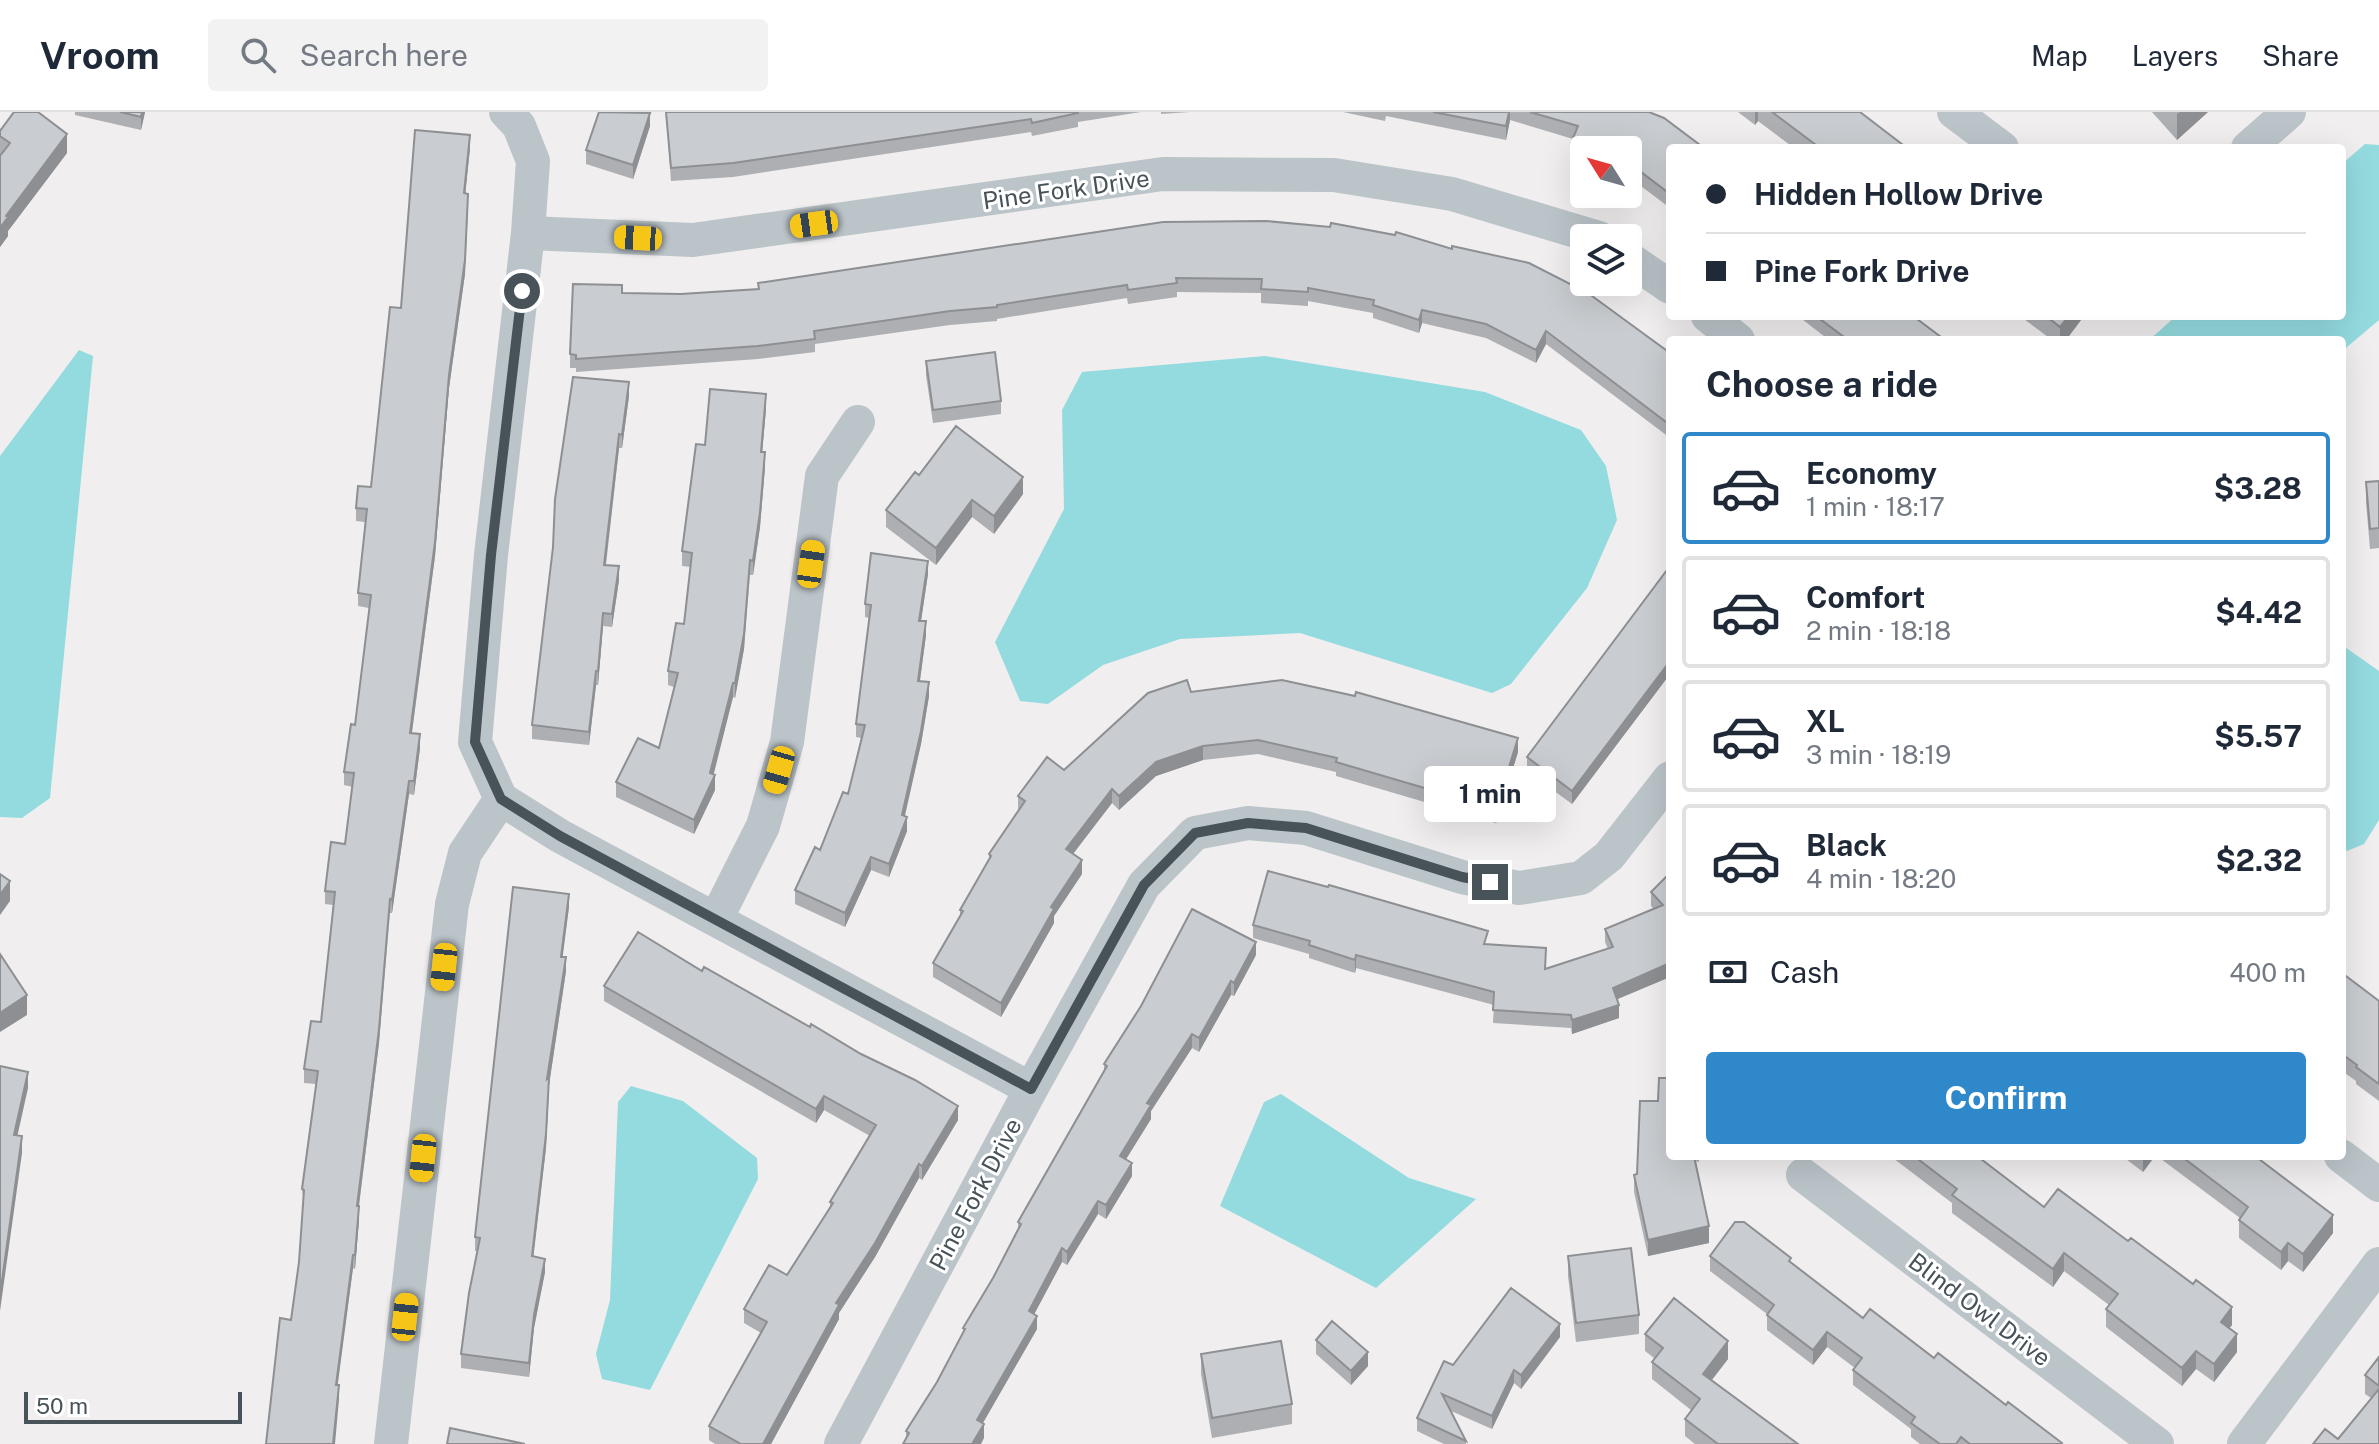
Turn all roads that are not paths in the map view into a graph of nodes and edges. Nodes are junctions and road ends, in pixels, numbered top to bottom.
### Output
1 (506, 112) edge
2 (1954, 112) edge
3 (2289, 112) edge
4 (1997, 144) edge
5 (2253, 144) edge
6 (1570, 229) edge
7 (528, 233) junction
8 (1642, 268) edge
9 (1666, 284) edge
10 (1713, 320) edge
11 (1733, 336) edge
12 (858, 422) dead end
13 (1666, 783) edge
14 (501, 799) junction
15 (716, 919) junction
16 (1031, 1089) junction
17 (2346, 1160) edge
18 (1803, 1175) dead end
19 (2379, 1185) edge
20 (2379, 1264) edge
21 (391, 1444) edge
22 (841, 1444) edge
23 (2157, 1444) edge
24 (2244, 1444) edge

1 - 7 street
2 - 4 street
3 - 5 street
6 - 7 street, Pine Fork Drive
7 - 14 street
8 - 9 street
10 - 11 street
12 - 15 street
13 - 16 street, Pine Fork Drive
14 - 15 street
14 - 21 street
15 - 16 street
16 - 22 street, Pine Fork Drive
17 - 19 street
18 - 23 street, Blind Owl Drive
20 - 24 street

